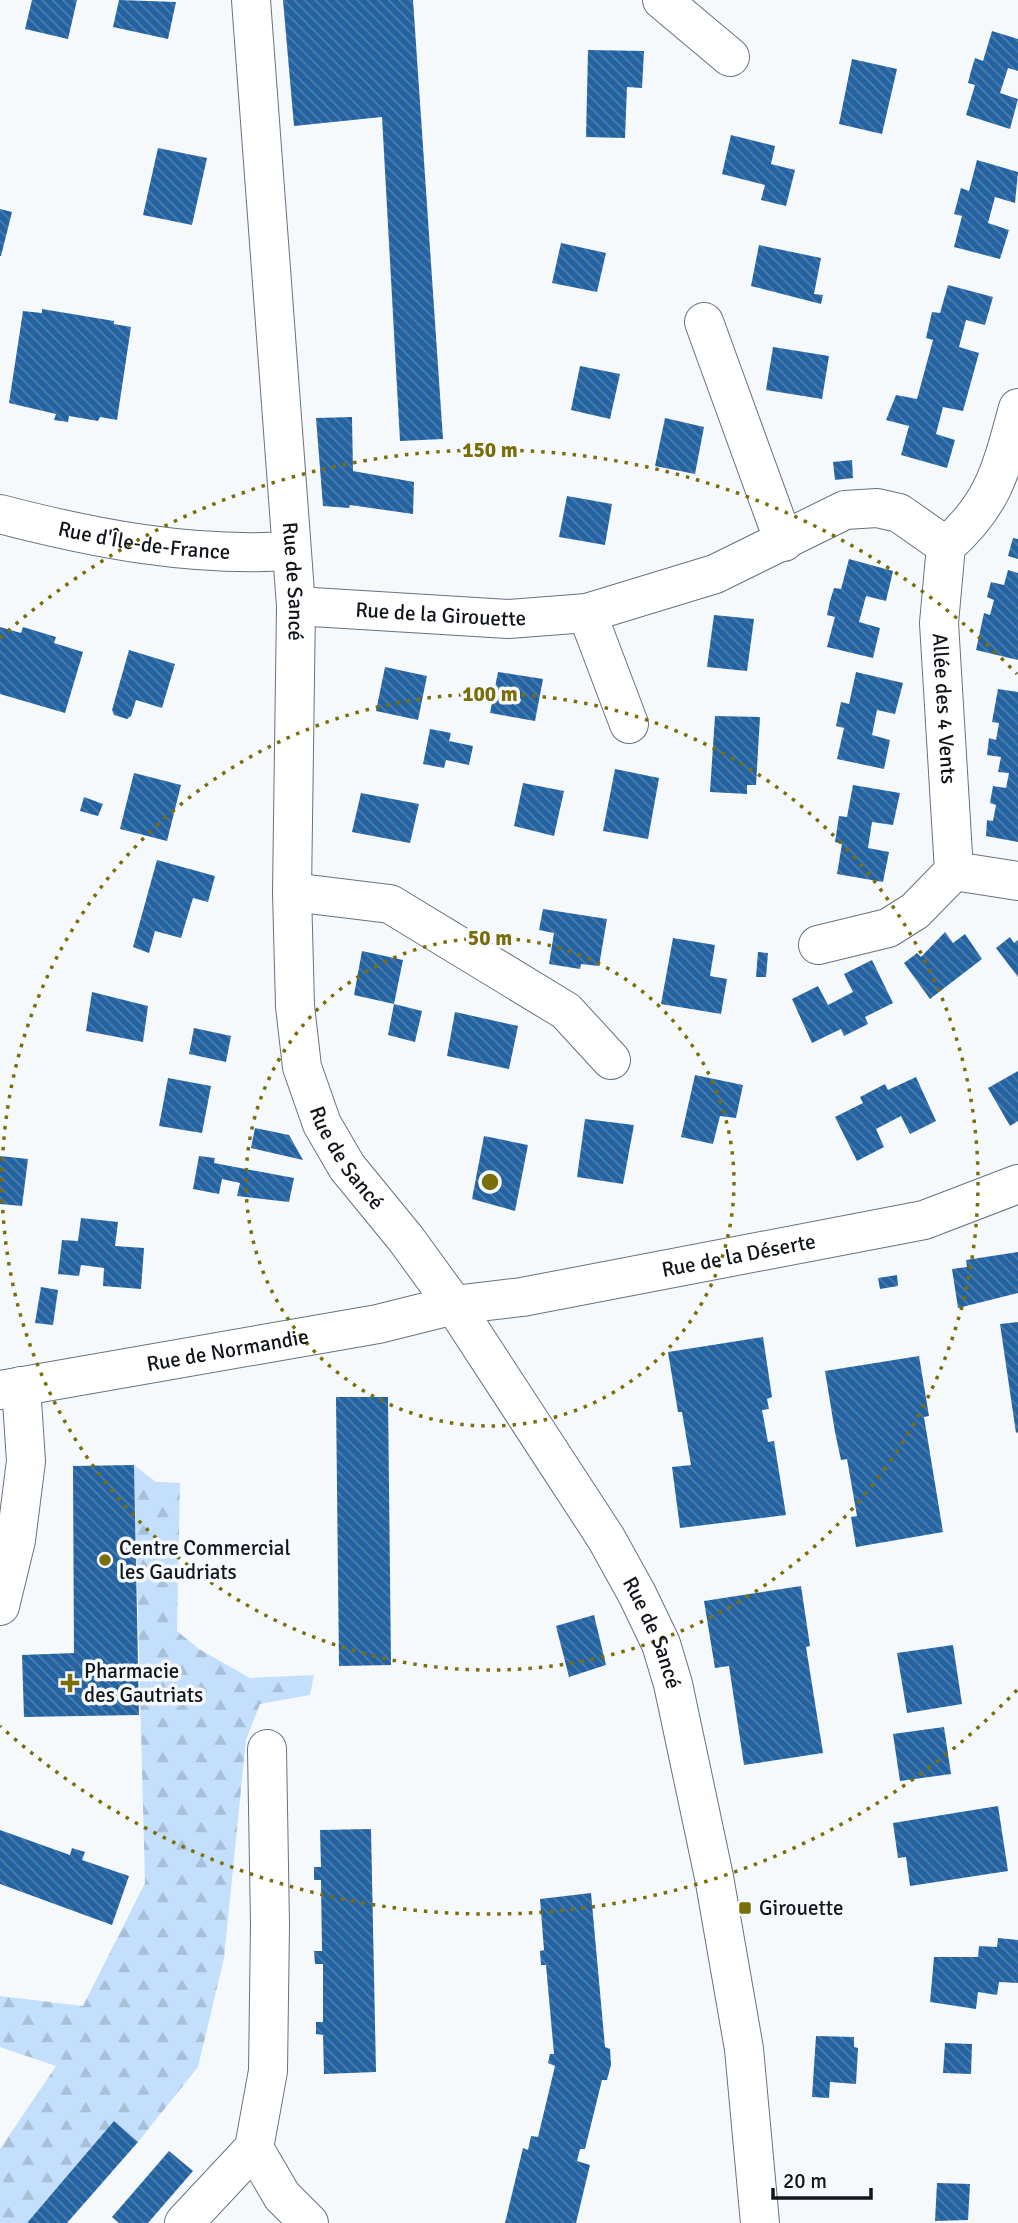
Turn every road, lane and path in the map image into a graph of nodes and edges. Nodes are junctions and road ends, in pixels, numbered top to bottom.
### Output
1 (251, 0) edge
2 (662, 0) edge
3 (730, 57) dead end
4 (705, 322) dead end
5 (1018, 408) edge
6 (0, 514) edge
7 (784, 542) junction
8 (946, 547) junction
9 (290, 551) junction
10 (296, 606) junction
11 (587, 613) junction
12 (629, 724) dead end
13 (954, 871) junction
14 (1018, 881) edge
15 (292, 892) junction
16 (818, 944) dead end
17 (611, 1060) dead end
18 (1018, 1184) edge
19 (454, 1305) junction
20 (10, 1388) edge
21 (0, 1606) edge
22 (267, 1749) dead end
23 (254, 2148) junction
24 (184, 2223) edge
25 (309, 2223) edge
26 (760, 2223) edge

1 - 9 street, Rue de Sancé
2 - 3 street
4 - 7 street
5 - 8 street
6 - 9 street, Rue d'Île-de-France
7 - 8 street, Rue de la Girouette
7 - 11 street, Rue de la Girouette
8 - 13 street, Allée des 4 Vents
9 - 10 street, Rue de Sancé
10 - 11 street, Rue de la Girouette
10 - 15 street, Rue de Sancé
11 - 12 street
13 - 14 street
13 - 16 street
15 - 17 street
15 - 19 street, Rue de Sancé
18 - 19 street, Rue de la Déserte
19 - 20 street, Rue de Normandie
19 - 26 street, Rue de Sancé
20 - 21 street
22 - 23 street
23 - 24 street
23 - 25 street

